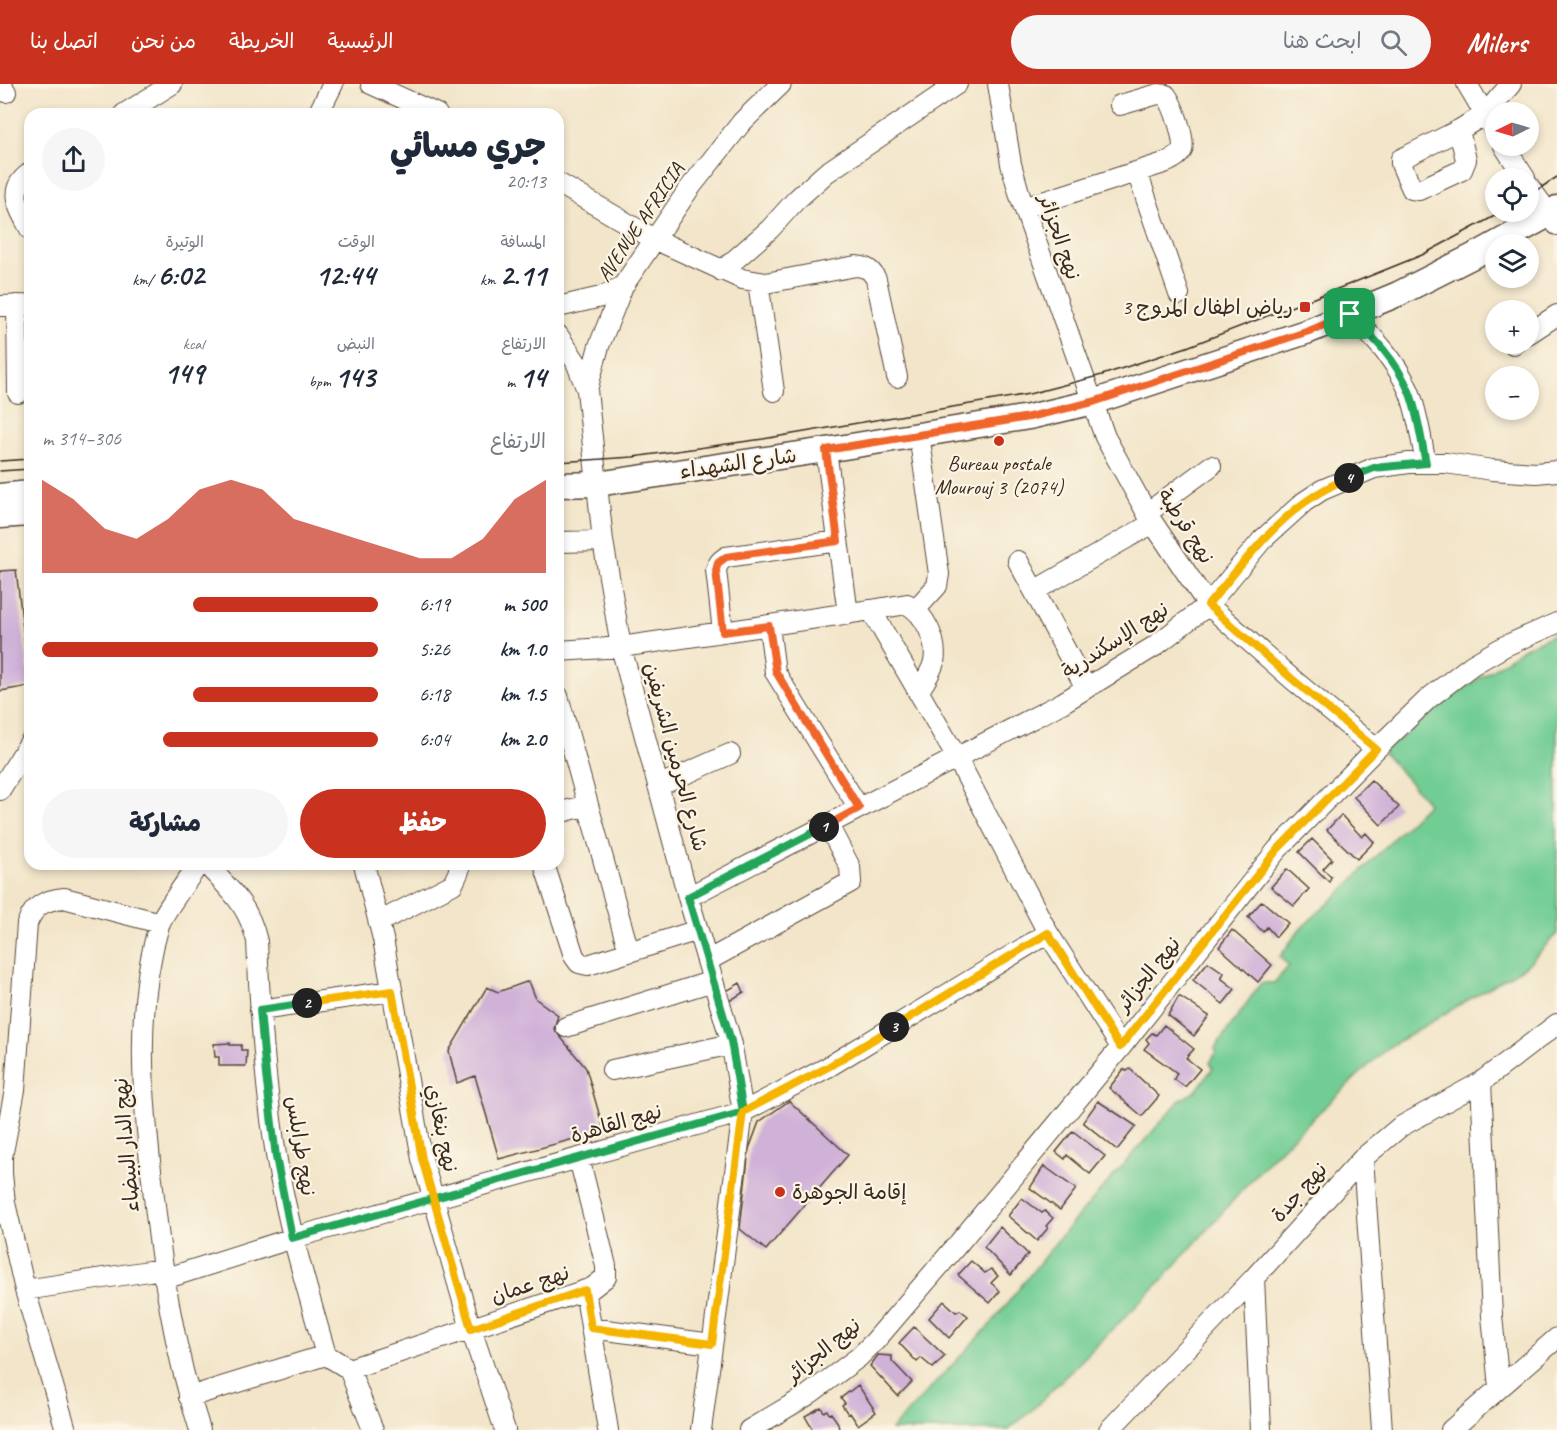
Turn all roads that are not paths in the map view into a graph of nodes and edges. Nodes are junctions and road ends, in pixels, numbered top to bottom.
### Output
1 (172, 84) edge
2 (333, 84) edge
3 (371, 84) edge
4 (781, 84) edge
5 (957, 84) edge
6 (998, 84) edge
7 (1467, 84) edge
8 (1512, 84) edge
9 (1120, 105) dead end
10 (402, 106) edge
11 (134, 108) edge
12 (321, 108) edge
13 (1484, 115) junction
14 (1459, 130) dead end
15 (1137, 172) junction
16 (24, 178) edge
17 (564, 186) edge
18 (1539, 197) edge
19 (1024, 208) junction
20 (24, 216) edge
21 (1555, 216) edge
22 (654, 238) junction
23 (722, 271) junction
24 (758, 282) junction
25 (623, 286) junction
26 (1179, 294) dead end
27 (16, 305) edge
28 (564, 306) edge
29 (1350, 314) junction
30 (1557, 315) edge
31 (1539, 327) edge
32 (564, 344) edge
33 (897, 377) dead end
34 (587, 390) junction
35 (774, 391) dead end
36 (18, 393) dead end
37 (1093, 402) junction
38 (919, 434) junction
39 (826, 450) junction
40 (1426, 463) junction
41 (1211, 466) dead end
42 (1557, 471) edge
43 (597, 484) junction
44 (564, 485) edge
45 (24, 494) edge
46 (0, 496) edge
47 (24, 514) edge
48 (0, 516) edge
49 (1150, 518) junction
50 (603, 541) junction
51 (838, 541) junction
52 (564, 542) edge
53 (1018, 561) dead end
54 (1034, 591) junction
55 (1208, 605) junction
56 (871, 610) junction
57 (915, 610) junction
58 (848, 614) junction
59 (1557, 623) edge
60 (769, 626) junction
61 (723, 632) junction
62 (621, 647) junction
63 (564, 651) edge
64 (1086, 688) junction
65 (918, 692) junction
66 (564, 718) edge
67 (1376, 749) junction
68 (24, 751) edge
69 (730, 754) dead end
70 (957, 758) junction
71 (658, 786) junction
72 (0, 789) edge
73 (588, 805) junction
74 (859, 808) junction
75 (564, 811) edge
76 (828, 825) junction
77 (192, 870) edge
78 (199, 870) edge
79 (366, 870) edge
80 (459, 870) edge
81 (546, 870) edge
82 (688, 897) junction
83 (379, 921) junction
84 (160, 922) junction
85 (698, 930) junction
86 (1048, 933) junction
87 (629, 952) junction
88 (707, 961) junction
89 (713, 981) junction
90 (392, 991) junction
91 (260, 1010) junction
92 (1557, 1024) edge
93 (566, 1027) dead end
94 (732, 1044) junction
95 (1120, 1047) junction
96 (612, 1070) dead end
97 (1481, 1082) junction
98 (743, 1112) junction
99 (1, 1157) edge
100 (579, 1158) junction
101 (1363, 1158) junction
102 (434, 1199) junction
103 (5, 1216) edge
104 (292, 1238) junction
105 (163, 1274) junction
106 (1254, 1278) junction
107 (25, 1290) junction
108 (585, 1290) junction
109 (591, 1328) junction
110 (471, 1329) junction
111 (1557, 1338) edge
112 (712, 1344) junction
113 (326, 1355) junction
114 (349, 1369) junction
115 (1499, 1387) junction
116 (189, 1397) junction
117 (66, 1430) edge
118 (200, 1430) edge
119 (373, 1430) edge
120 (505, 1430) edge
121 (608, 1430) edge
122 (701, 1430) edge
123 (749, 1430) edge
124 (1109, 1430) edge
125 (1261, 1430) edge
126 (1382, 1430) edge
127 (1451, 1430) edge

1 - 11 street
2 - 12 street
3 - 10 street
4 - 22 street, AVENUE AFRICIA
5 - 23 street
6 - 19 street, نهج الجزائر
7 - 13 street
8 - 13 street
9 - 15 street
13 - 14 street
15 - 19 street
15 - 26 street
16 - 20 street
17 - 22 street
18 - 21 street
19 - 37 street, نهج الجزائر
21 - 29 main road, شارع الشهداء
22 - 23 street
22 - 25 street, AVENUE AFRICIA
23 - 24 street
24 - 33 street
24 - 35 street
25 - 28 street
25 - 34 street, AVENUE AFRICIA
27 - 36 street
29 - 37 main road, شارع الشهداء
29 - 40 street
30 - 31 street
32 - 34 street
34 - 43 street, AVENUE AFRICIA
37 - 38 main road, شارع الشهداء
37 - 49 street, نهج قرطبة
38 - 39 main road, شارع الشهداء
38 - 57 street
39 - 43 main road, شارع الشهداء
39 - 51 street
40 - 42 street, نهج الإسكندرية
40 - 55 street, نهج الإسكندرية
41 - 49 street
43 - 44 main road, شارع الشهداء
43 - 50 street, شارع الحرمين الشريفين
45 - 46 main road
47 - 48 main road
49 - 54 street
49 - 55 street, نهج قرطبة
50 - 52 street
50 - 62 street, شارع الحرمين الشريفين
51 - 58 street
51 - 61 street
53 - 54 street
54 - 64 street
55 - 64 street, نهج الإسكندرية
55 - 67 street, نهج قرطبة
56 - 57 street
56 - 58 street
56 - 65 street
57 - 65 street
58 - 60 street
59 - 67 street, نهج الجزائر
60 - 61 street
60 - 74 street
61 - 62 street
62 - 63 street
62 - 71 street, شارع الحرمين الشريفين
64 - 70 street, نهج الإسكندرية
65 - 70 street
66 - 73 street
67 - 95 street, نهج الجزائر
68 - 72 street
69 - 71 street
70 - 74 street, نهج الإسكندرية
70 - 86 street
71 - 82 street, شارع الحرمين الشريفين
73 - 75 street
73 - 87 street
74 - 76 street, نهج الإسكندرية
76 - 82 street, نهج الإسكندرية
76 - 88 street
77 - 84 street, نهج الدار البيضاء
78 - 91 street, نهج طرابلس
79 - 83 street, نهج بنغازي
80 - 83 street
81 - 87 street
82 - 85 street, شارع الحرمين الشريفين
83 - 90 street, نهج بنغازي
84 - 99 street
84 - 105 street, نهج الدار البيضاء
85 - 87 street
85 - 88 street, شارع الحرمين الشريفين
86 - 95 street
86 - 98 street, نهج القاهرة
88 - 89 street, شارع الحرمين الشريفين
89 - 93 street
89 - 94 street, شارع الحرمين الشريفين
90 - 91 street
90 - 102 street, نهج بنغازي
91 - 104 street, نهج طرابلس
92 - 97 street, نهج جدة
94 - 96 street
94 - 98 street, شارع الحرمين الشريفين
95 - 123 street, نهج الجزائر
97 - 101 street, نهج جدة
97 - 115 street
98 - 100 street, نهج القاهرة
98 - 112 street, شارع الحرمين الشريفين
99 - 103 street
100 - 102 street, نهج القاهرة
100 - 108 street, نهج عمان
101 - 106 street, نهج جدة
101 - 126 street
102 - 104 street, نهج القاهرة
102 - 110 street, نهج بنغازي
103 - 107 street
104 - 105 street, نهج القاهرة
104 - 113 street, نهج طرابلس
105 - 107 street, نهج القاهرة
105 - 116 street, نهج الدار البيضاء
106 - 124 street, نهج جدة
106 - 125 street
107 - 117 street
108 - 109 street
108 - 110 street, نهج عمان
109 - 112 street
109 - 121 street
110 - 114 street, نهج عمان
110 - 120 street, نهج بنغازي
111 - 115 street
112 - 122 street, شارع الحرمين الشريفين
113 - 114 street
113 - 116 street
114 - 119 street
115 - 127 street
116 - 118 street, نهج الدار البيضاء

